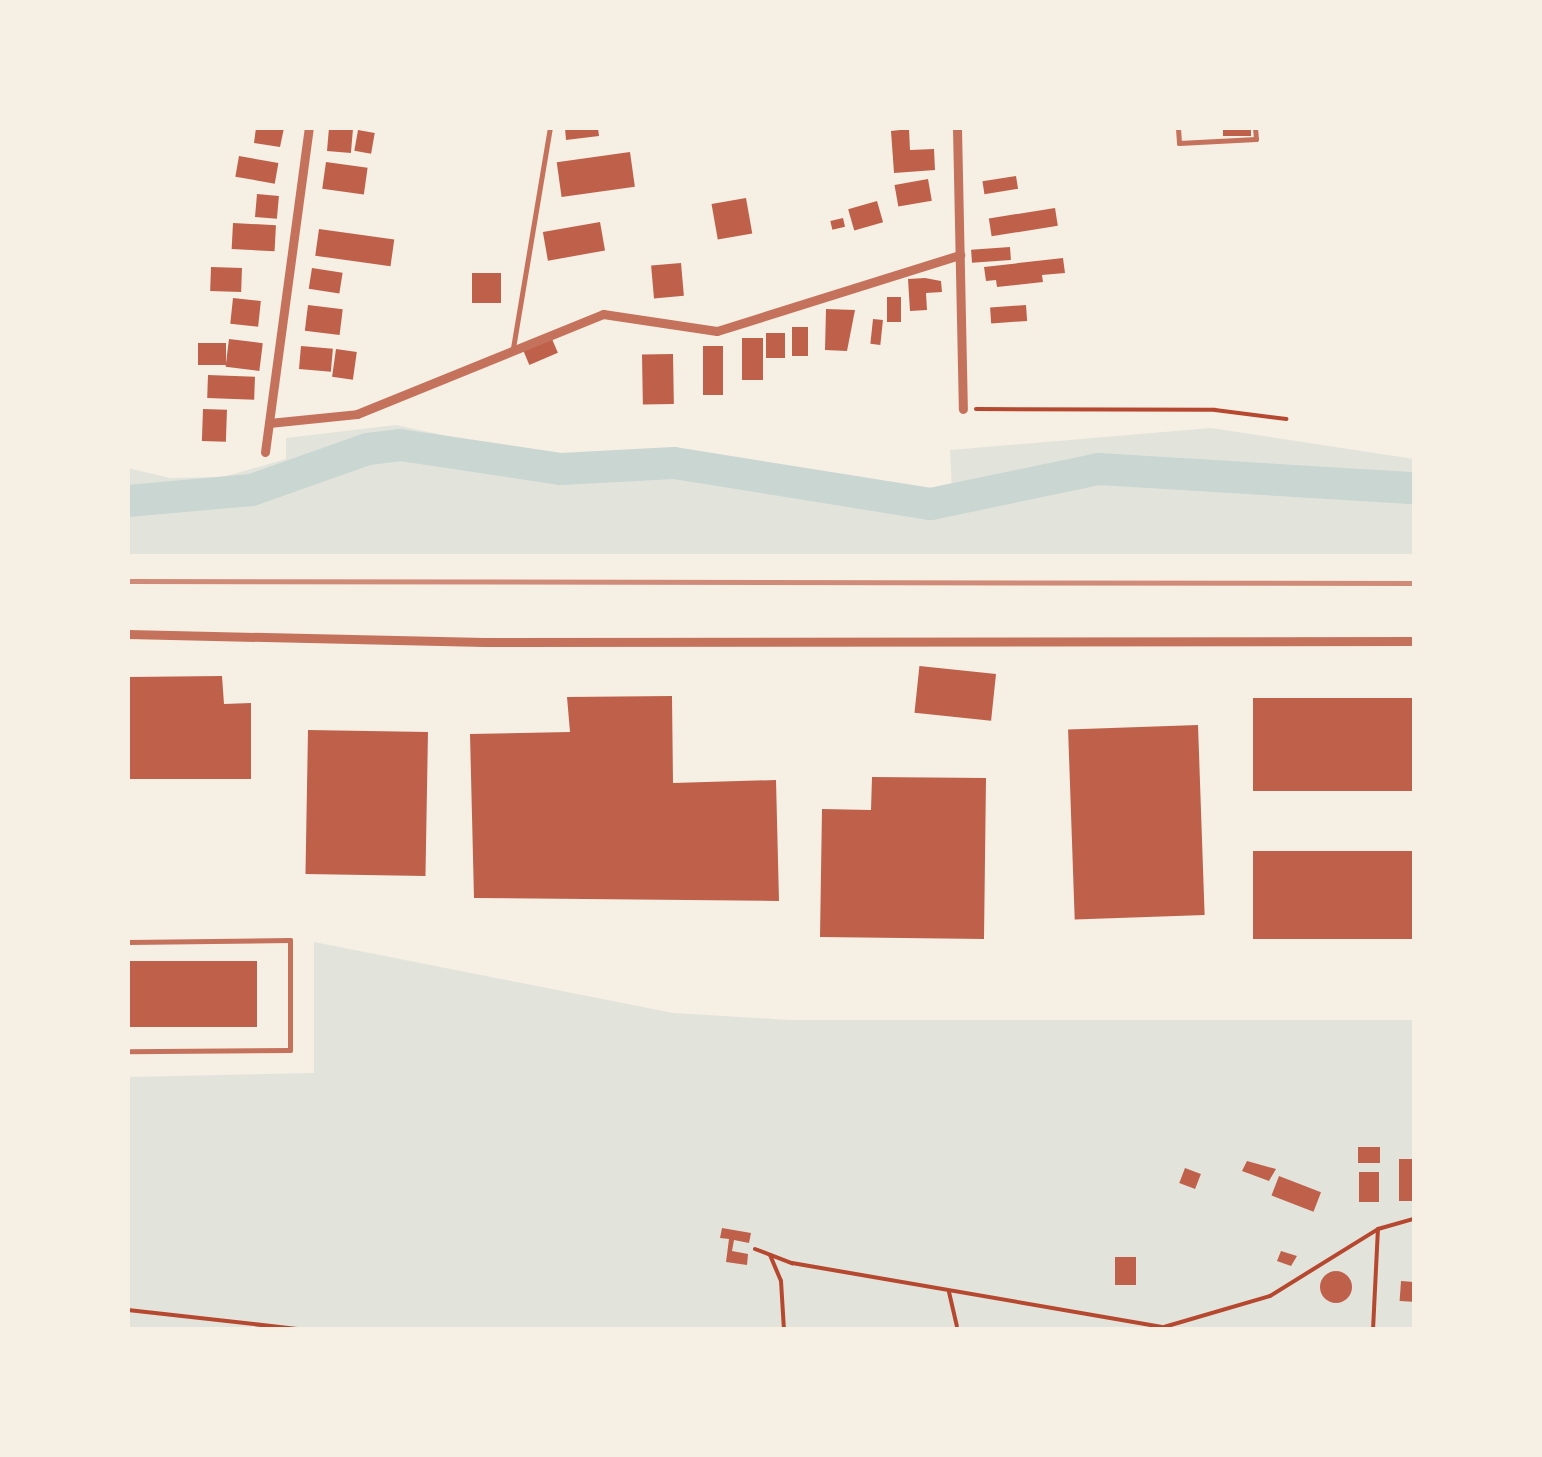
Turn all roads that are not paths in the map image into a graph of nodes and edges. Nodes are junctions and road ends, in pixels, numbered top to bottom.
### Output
1 (309, 128) edge
2 (550, 128) edge
3 (956, 128) edge
4 (1178, 128) edge
5 (1215, 128) edge
6 (1256, 128) edge
7 (1216, 140) junction
8 (960, 255) junction
9 (513, 348) junction
10 (963, 409) road end
11 (269, 423) junction
12 (265, 452) dead end
13 (128, 634) edge
14 (1414, 641) edge
15 (128, 942) edge
16 (128, 1051) edge

1 - 11 street
2 - 9 lane
3 - 8 street
4 - 7 lane
5 - 7 lane
6 - 7 lane
8 - 9 street
8 - 10 street
9 - 11 street
11 - 12 street
13 - 14 street
15 - 16 lane

